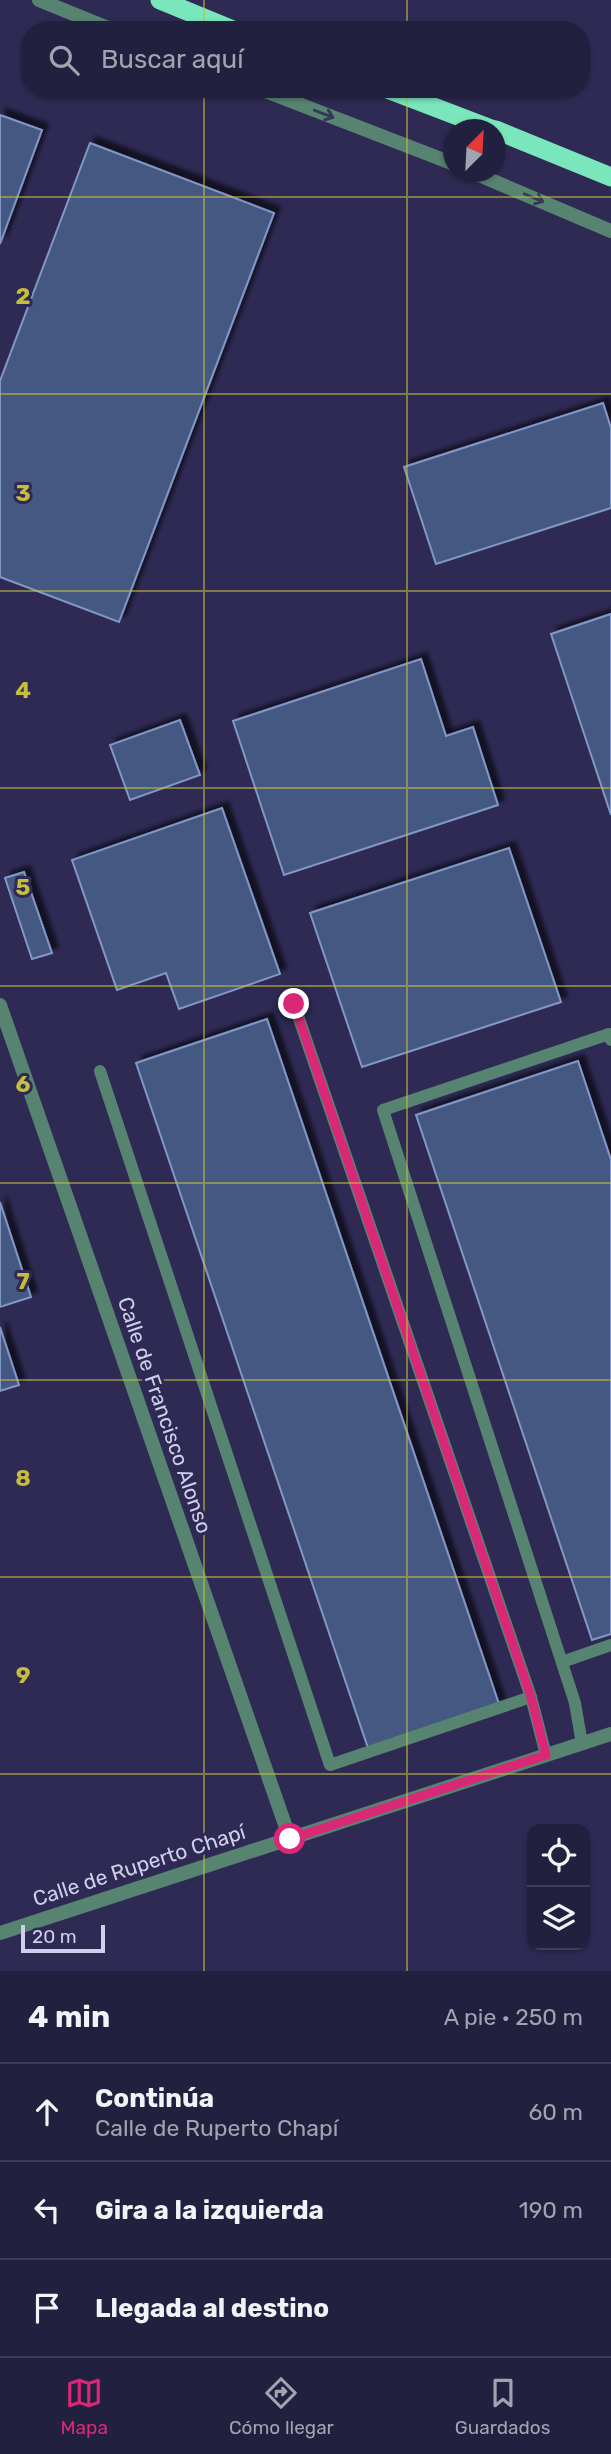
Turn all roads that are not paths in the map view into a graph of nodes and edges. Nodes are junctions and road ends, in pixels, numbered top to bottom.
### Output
1 (39, 0) edge
2 (160, 0) edge
3 (91, 21) edge
4 (211, 21) edge
5 (283, 98) edge
6 (411, 98) edge
7 (466, 119) edge
8 (506, 134) edge
9 (443, 160) edge
10 (611, 177) edge
11 (496, 182) edge
12 (611, 231) edge
13 (294, 1004) dead end
14 (0, 1005) edge
15 (611, 1040) edge
16 (100, 1071) dead end
17 (611, 1646) edge
18 (562, 1662) junction
19 (531, 1697) junction
20 (611, 1734) edge
21 (582, 1744) junction
22 (546, 1755) junction
23 (290, 1839) junction
24 (0, 1933) edge

1 - 3 street
2 - 4 highway
5 -> 9 street
6 - 7 highway
8 - 10 highway
11 -> 12 street
13 - 19 lane
14 - 23 street, Calle de Francisco Alonso
15 - 18 lane
16 - 19 lane
17 - 18 lane
18 - 21 lane
19 - 22 lane
20 - 21 street, Calle de Ruperto Chapí
21 - 22 street, Calle de Ruperto Chapí
22 - 23 street, Calle de Ruperto Chapí
23 - 24 street, Calle de Ruperto Chapí

